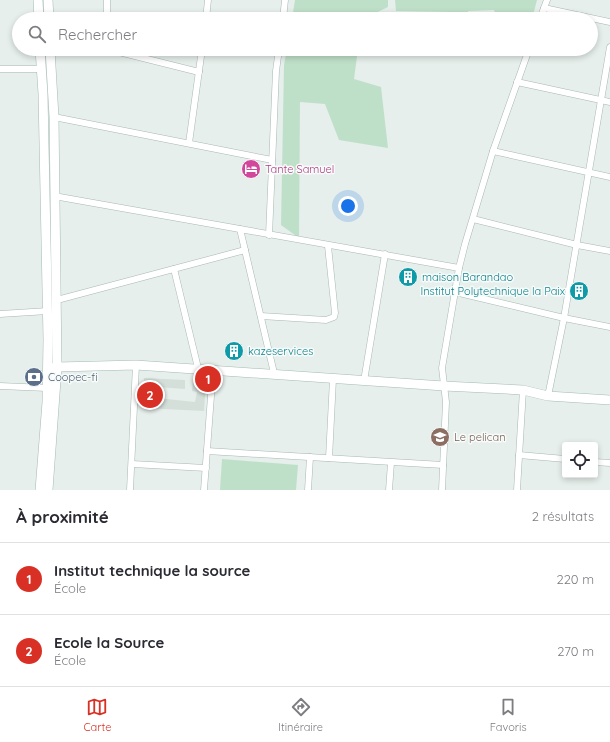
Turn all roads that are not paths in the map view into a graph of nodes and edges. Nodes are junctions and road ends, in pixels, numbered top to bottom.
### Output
1 (38, 0) edge
2 (48, 0) edge
3 (107, 0) edge
4 (207, 0) edge
5 (285, 0) edge
6 (547, 0) edge
7 (544, 8) junction
8 (39, 12) edge
9 (49, 12) edge
10 (108, 12) edge
11 (206, 12) edge
12 (284, 12) edge
13 (543, 12) edge
14 (563, 12) edge
15 (598, 19) edge
16 (610, 22) edge
17 (610, 47) edge
18 (40, 56) edge
19 (50, 56) edge
20 (136, 56) edge
21 (201, 56) edge
22 (278, 56) edge
23 (526, 56) edge
24 (51, 68) junction
25 (0, 69) edge
26 (41, 69) junction
27 (199, 72) junction
28 (517, 82) junction
29 (602, 101) junction
30 (610, 102) edge
31 (54, 117) junction
32 (189, 143) junction
33 (493, 151) junction
34 (272, 160) junction
35 (589, 173) junction
36 (610, 177) edge
37 (49, 196) junction
38 (473, 219) junction
39 (240, 229) junction
40 (269, 234) junction
41 (577, 245) junction
42 (328, 246) junction
43 (245, 250) junction
44 (610, 252) edge
45 (385, 254) junction
46 (174, 268) junction
47 (459, 268) junction
48 (455, 292) junction
49 (57, 300) junction
50 (48, 312) junction
51 (0, 314) edge
52 (261, 316) junction
53 (564, 318) junction
54 (610, 327) edge
55 (136, 365) junction
56 (53, 368) junction
57 (198, 368) junction
58 (213, 369) junction
59 (274, 373) junction
60 (333, 378) junction
61 (364, 381) junction
62 (0, 386) edge
63 (444, 386) junction
64 (47, 388) junction
65 (523, 390) junction
66 (548, 396) junction
67 (610, 400) edge
68 (207, 451) junction
69 (519, 455) junction
70 (310, 457) junction
71 (329, 458) junction
72 (562, 459) edge
73 (391, 462) junction
74 (598, 462) edge
75 (610, 463) edge
76 (132, 464) junction
77 (443, 464) junction
78 (206, 468) junction
79 (40, 490) edge
80 (48, 490) edge
81 (130, 490) edge
82 (204, 490) edge
83 (308, 490) edge
84 (389, 490) edge
85 (442, 490) edge
86 (517, 490) edge

1 - 8 street
2 - 9 street
3 - 10 street
4 - 11 street
5 - 12 street
6 - 7 street
7 - 13 street
7 - 14 street
15 - 16 street
17 - 29 street
18 - 26 street
19 - 24 street
20 - 27 street
21 - 27 street
22 - 34 street
23 - 28 street
24 - 26 street
24 - 31 street
25 - 26 street
26 - 37 street
27 - 32 street
28 - 29 street
28 - 33 street
29 - 30 street
29 - 35 street
31 - 32 street
31 - 37 street
32 - 34 street
33 - 35 street
33 - 38 street
34 - 40 street
35 - 36 street
35 - 41 street
37 - 39 street
37 - 49 street
37 - 50 street
38 - 41 street
38 - 47 street
39 - 40 street
39 - 43 street
40 - 42 street
41 - 44 street
41 - 53 street
42 - 45 street
42 - 52 street
43 - 46 street
43 - 52 street
45 - 47 street
45 - 61 street
46 - 49 street
46 - 57 street
47 - 48 street
48 - 53 street
48 - 63 street
49 - 56 street
50 - 51 street
50 - 56 street
52 - 59 street
53 - 54 street
53 - 66 street
55 - 56 street
55 - 57 street
55 - 76 street
56 - 64 street
56 - 80 street
57 - 58 street
58 - 59 street
58 - 68 street
59 - 60 street
60 - 61 street
60 - 71 street
61 - 63 street
62 - 64 street
63 - 65 street
63 - 77 street
64 - 79 street
65 - 66 street
65 - 69 street
66 - 67 street
68 - 70 street
68 - 78 street
69 - 72 street
69 - 86 street
70 - 71 street
70 - 83 street
71 - 73 street
73 - 77 street
73 - 84 street
74 - 75 street
76 - 78 street
76 - 81 street
77 - 85 street
78 - 82 street

